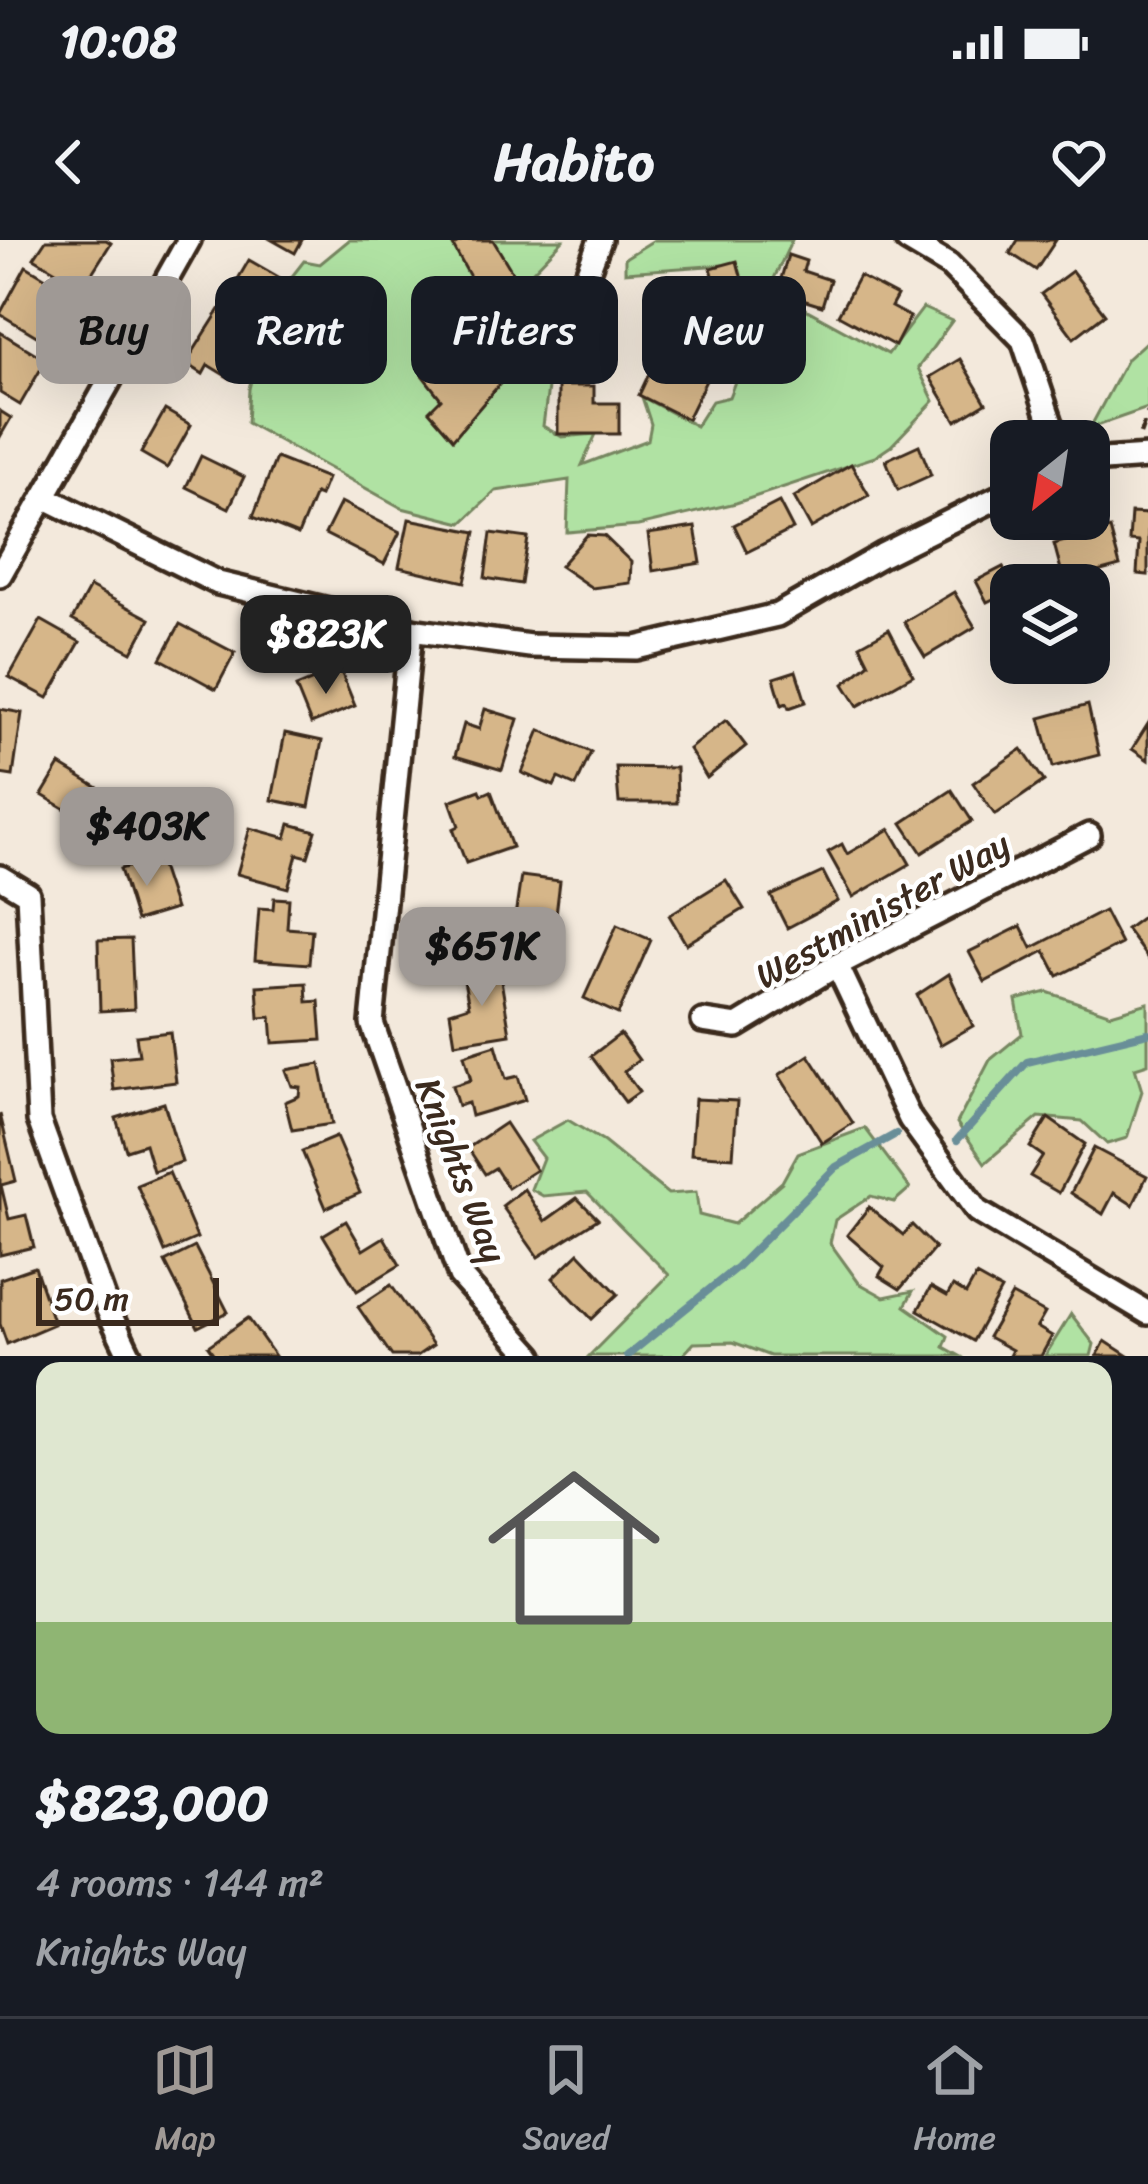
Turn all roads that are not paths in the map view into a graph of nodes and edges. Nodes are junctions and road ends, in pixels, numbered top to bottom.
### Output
1 (188, 240) edge
2 (600, 240) edge
3 (907, 240) edge
4 (586, 276) edge
5 (1050, 420) edge
6 (1148, 457) edge
7 (1110, 460) edge
8 (44, 497) junction
9 (990, 502) edge
10 (0, 575) edge
11 (411, 630) junction
12 (1089, 835) dead end
13 (0, 877) edge
14 (837, 965) junction
15 (704, 1021) dead end
16 (1148, 1313) edge
17 (130, 1356) edge
18 (532, 1356) edge

1 - 8 street
2 - 4 street
3 - 5 street
6 - 7 street
8 - 10 street
8 - 11 street
9 - 11 street
11 - 18 street, Knights Way
12 - 14 street, Westminister Way
13 - 17 street
14 - 15 street, Westminister Way
14 - 16 street

